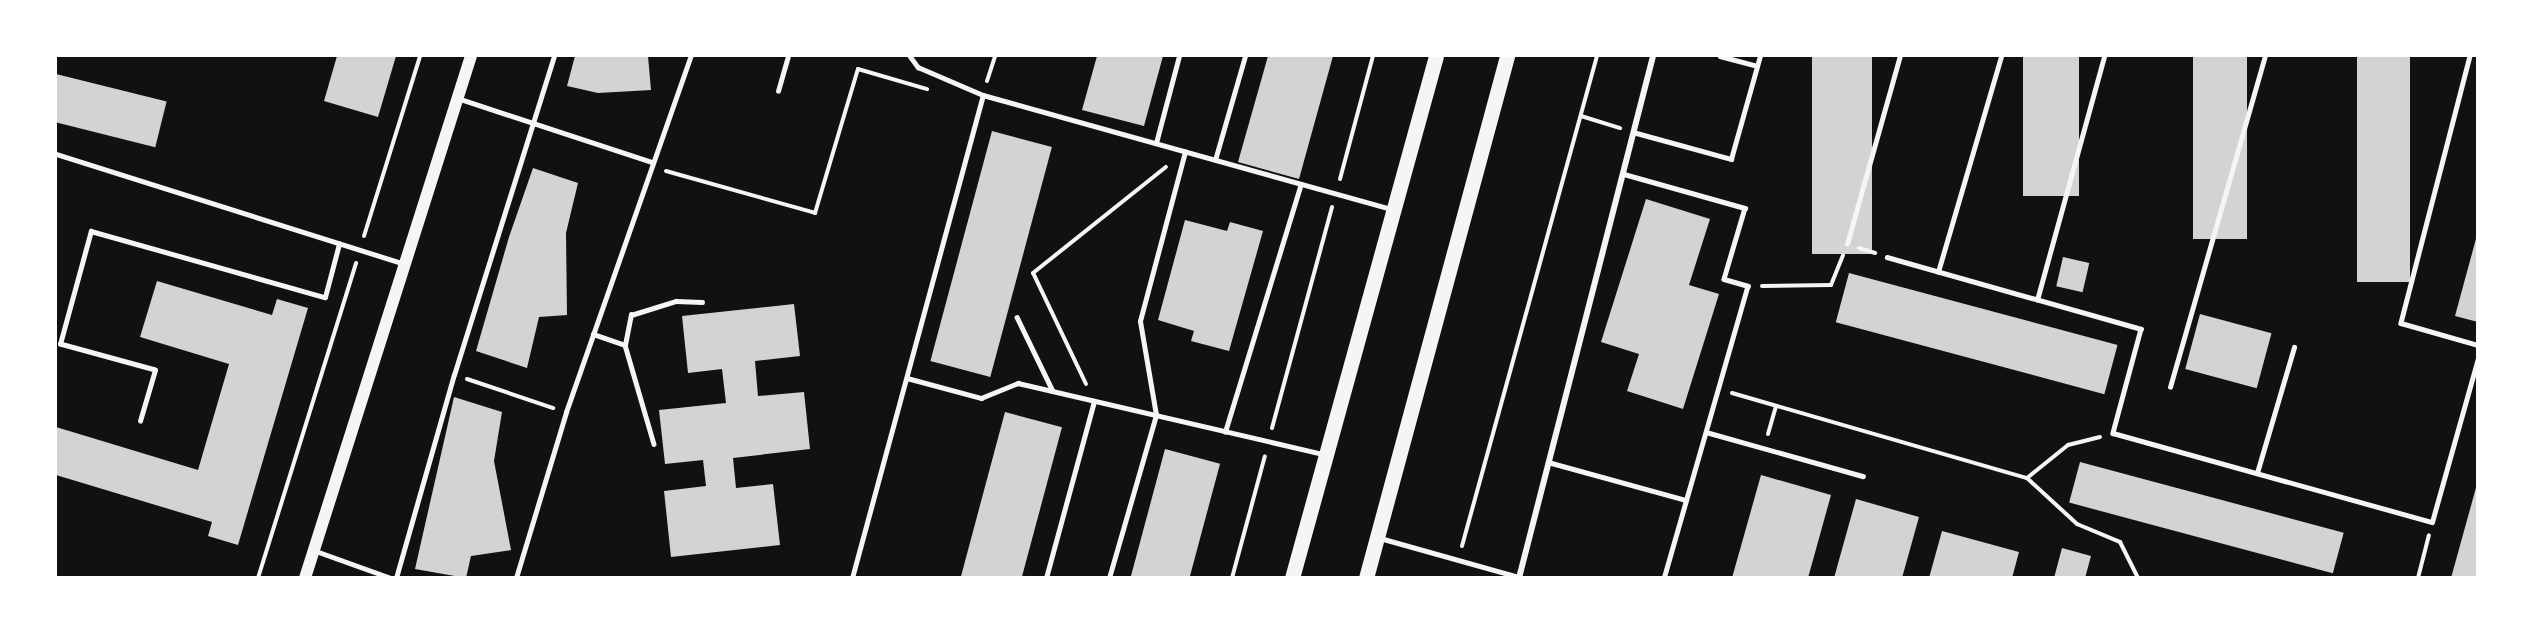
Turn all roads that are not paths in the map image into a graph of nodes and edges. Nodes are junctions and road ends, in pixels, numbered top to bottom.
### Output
1 (471, 56) edge
2 (554, 56) edge
3 (691, 56) edge
4 (788, 56) edge
5 (910, 56) edge
6 (1179, 56) edge
7 (1245, 56) edge
8 (1436, 56) edge
9 (1508, 56) edge
10 (1653, 56) edge
11 (1720, 56) edge
12 (1760, 56) edge
13 (1900, 56) edge
14 (2001, 56) edge
15 (2104, 56) edge
16 (2265, 56) edge
17 (2470, 56) edge
18 (1757, 66) junction
19 (778, 91) dead end
20 (983, 95) junction
21 (457, 98) junction
22 (533, 123) junction
23 (1633, 132) junction
24 (1156, 143) junction
25 (1185, 152) junction
26 (56, 154) edge
27 (1215, 160) junction
28 (651, 164) junction
29 (1624, 174) junction
30 (1302, 184) junction
31 (1392, 209) junction
32 (1847, 243) road end
33 (339, 244) junction
34 (1887, 258) road end
35 (404, 264) junction
36 (1938, 272) junction
37 (2037, 300) junction
38 (702, 302) dead end
39 (1017, 317) dead end
40 (593, 334) junction
41 (625, 345) junction
42 (2478, 345) edge
43 (2294, 347) dead end
44 (2478, 358) edge
45 (907, 378) junction
46 (2170, 387) dead end
47 (1053, 392) junction
48 (1094, 401) junction
49 (1156, 416) junction
50 (140, 422) dead end
51 (1225, 432) junction
52 (1706, 432) junction
53 (654, 444) dead end
54 (1324, 455) junction
55 (1548, 462) junction
56 (2257, 473) junction
57 (1863, 476) dead end
58 (1686, 500) junction
59 (1377, 537) junction
60 (313, 550) junction
61 (1520, 577) edge
62 (305, 578) edge
63 (392, 578) edge
64 (396, 578) edge
65 (516, 578) edge
66 (852, 578) edge
67 (1046, 578) edge
68 (1109, 578) edge
69 (1292, 578) edge
70 (1366, 578) edge
71 (1664, 578) edge

1 - 21 main road
2 - 22 lane
3 - 28 lane
4 - 19 lane
5 - 20 lane
6 - 24 lane
7 - 27 lane
8 - 31 main road
9 - 59 main road
10 - 23 street
11 - 18 lane
12 - 18 lane
13 - 32 lane
14 - 36 lane
15 - 37 lane
16 - 46 lane
17 - 42 lane
18 - 23 lane
20 - 24 lane
20 - 45 lane
21 - 22 lane
21 - 35 main road
22 - 28 lane
22 - 64 lane
23 - 29 street
24 - 25 lane
25 - 27 lane
25 - 49 lane
26 - 33 lane
27 - 30 lane
28 - 40 lane
29 - 52 lane
29 - 55 street
30 - 31 lane
30 - 51 lane
31 - 54 main road
33 - 35 lane
33 - 50 lane
34 - 36 lane
35 - 60 main road
36 - 37 lane
37 - 56 lane
38 - 41 lane
39 - 47 lane
40 - 41 lane
40 - 65 lane
41 - 53 lane
43 - 56 lane
44 - 56 lane
45 - 47 lane
45 - 66 lane
47 - 48 lane
48 - 49 lane
48 - 67 lane
49 - 51 lane
49 - 68 lane
51 - 54 lane
52 - 57 lane
52 - 58 lane
54 - 69 main road
55 - 58 lane
55 - 61 street
58 - 71 lane
59 - 61 lane
59 - 70 main road
60 - 62 main road
60 - 63 lane

